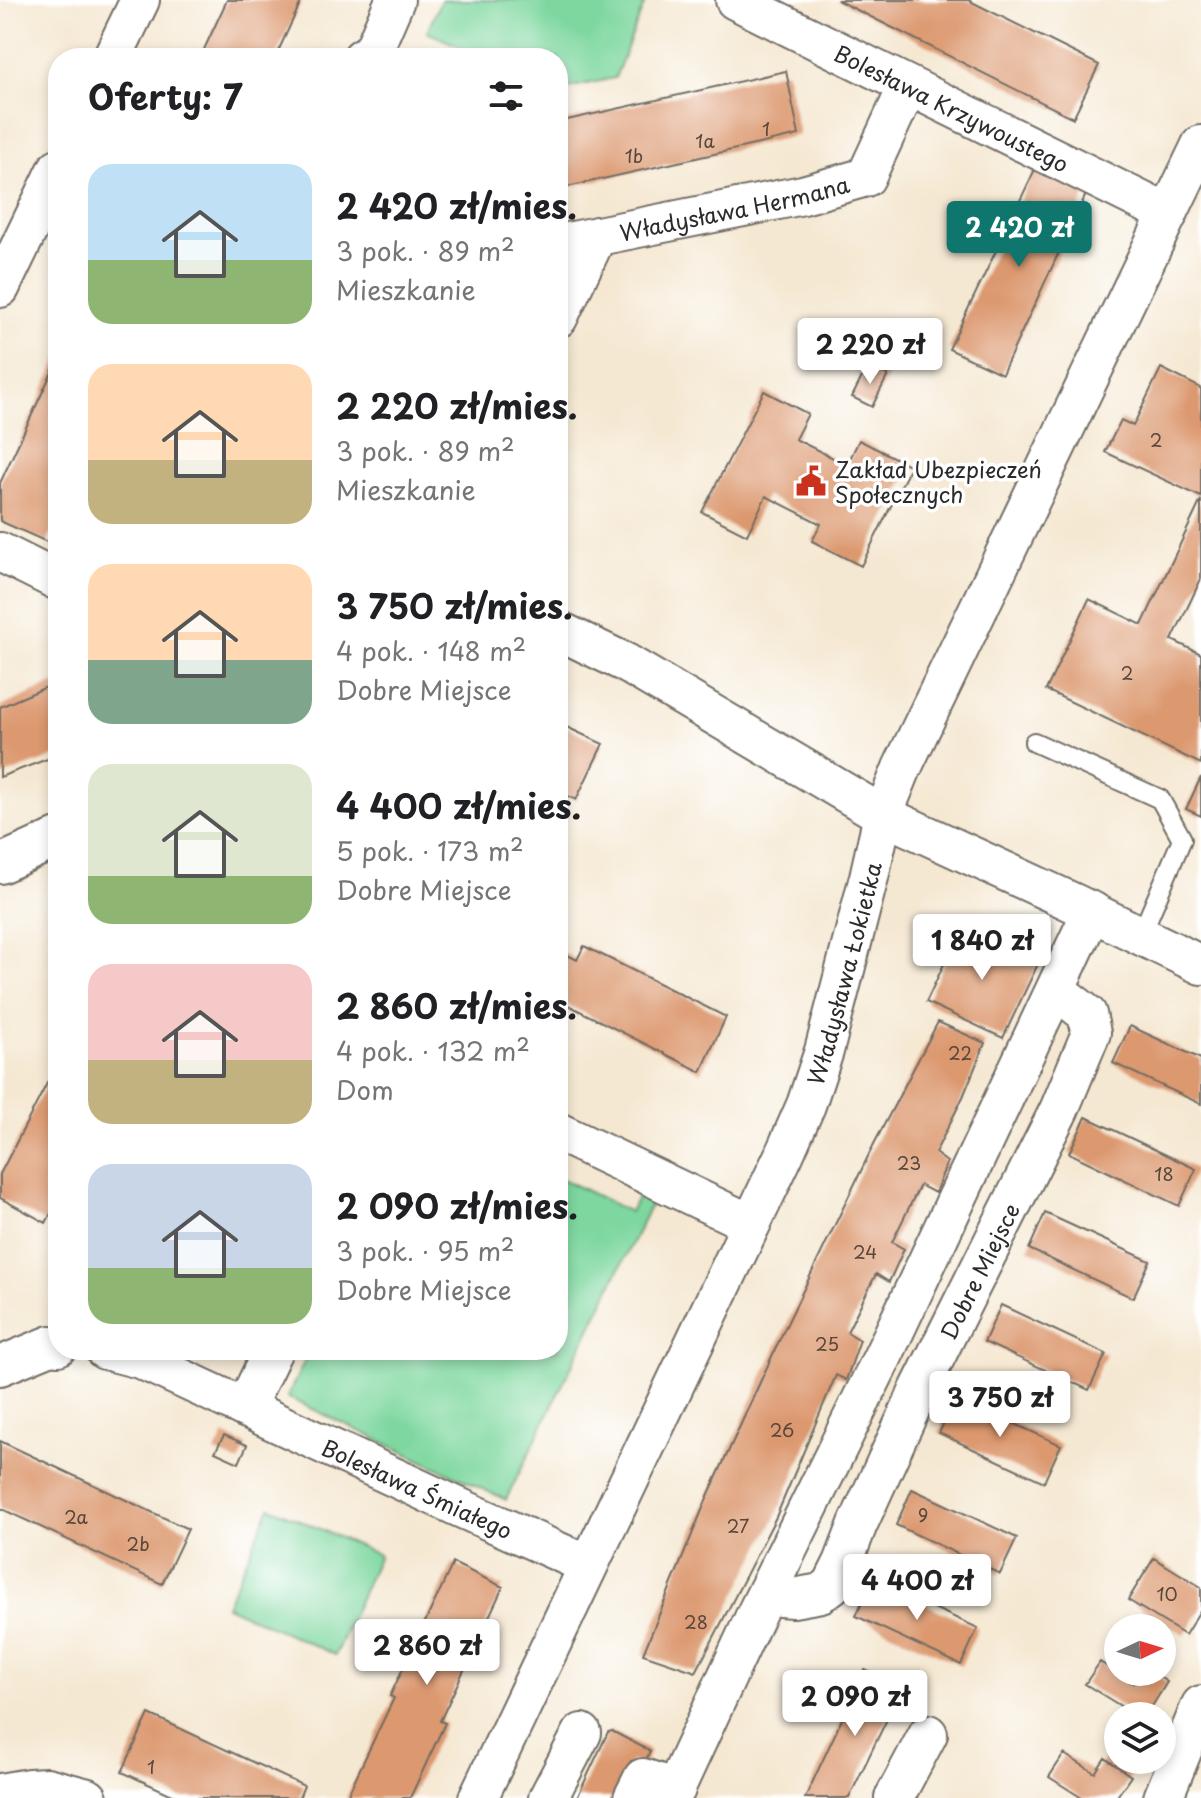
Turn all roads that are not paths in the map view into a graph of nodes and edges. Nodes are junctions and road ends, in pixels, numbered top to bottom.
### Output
1 (140, 0) edge
2 (395, 0) edge
3 (735, 0) edge
4 (117, 48) edge
5 (374, 48) edge
6 (908, 86) junction
7 (1201, 145) edge
8 (48, 189) edge
9 (1168, 214) junction
10 (597, 236) junction
11 (568, 242) edge
12 (0, 288) edge
13 (568, 297) edge
14 (0, 552) edge
15 (48, 576) edge
16 (568, 635) edge
17 (1034, 742) dead end
18 (883, 815) junction
19 (48, 842) edge
20 (0, 864) edge
21 (1092, 911) junction
22 (1141, 935) junction
23 (1201, 965) edge
24 (1055, 992) junction
25 (568, 1137) edge
26 (751, 1224) junction
27 (48, 1345) edge
28 (142, 1360) edge
29 (268, 1360) edge
30 (0, 1366) edge
31 (245, 1408) junction
32 (588, 1565) junction
33 (767, 1592) junction
34 (1201, 1705) edge
35 (582, 1733) dead end
36 (928, 1734) dead end
37 (0, 1793) edge
38 (674, 1793) edge
39 (88, 1798) edge
40 (478, 1798) edge
41 (548, 1798) edge
42 (633, 1798) edge
43 (894, 1798) edge
44 (1163, 1798) edge

1 - 4 street
2 - 5 street
3 - 6 street, Bolesława Krzywoustego
6 - 9 street, Bolesława Krzywoustego
6 - 10 street, Władysława Hermana
7 - 9 street, Władysława Łokietka
8 - 12 street
9 - 18 street, Władysława Łokietka
10 - 11 street, Władysława Hermana
10 - 13 street, Władysława Hermana
14 - 15 street
16 - 18 street
17 - 22 lane
18 - 21 street
18 - 26 street, Władysława Łokietka
19 - 20 street
21 - 22 street
21 - 24 street
22 - 23 street
24 - 33 street
24 - 33 street, Dobre Miejsce
25 - 26 street
26 - 32 street, Władysława Łokietka
27 - 30 street
28 - 31 street, Bolesława Śmiałego
29 - 31 street
31 - 32 street, Bolesława Śmiałego
32 - 40 street, Władysława Łokietka
33 - 38 street
34 - 44 street
35 - 41 street
36 - 43 street
37 - 39 street
38 - 42 street

